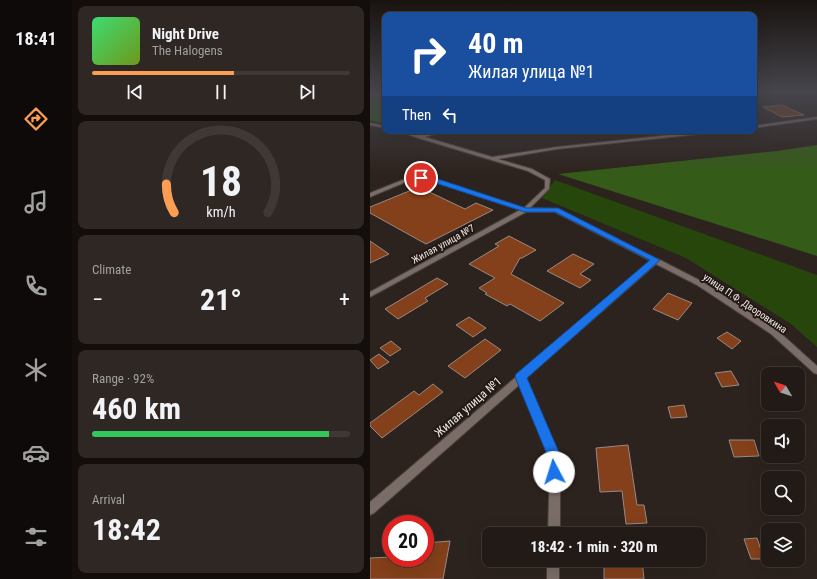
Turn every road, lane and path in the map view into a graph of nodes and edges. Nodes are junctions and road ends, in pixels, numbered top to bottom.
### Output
1 (817, 118) edge
2 (370, 124) edge
3 (382, 126) edge
4 (757, 127) edge
5 (410, 134) edge
6 (430, 134) edge
7 (690, 134) edge
8 (419, 137) junction
9 (492, 158) junction
10 (370, 195) edge
11 (525, 210) junction
12 (656, 260) junction
13 (370, 295) edge
14 (817, 371) edge
15 (520, 377) junction
16 (370, 509) edge
17 (554, 527) edge
18 (553, 567) edge
19 (553, 579) edge

1 - 4 lane
2 - 3 lane
5 - 8 lane
6 - 8 lane
7 - 9 lane
8 - 9 lane
9 - 11 lane
10 - 11 lane
11 - 12 lane, улица П.Ф. Дворовкина
11 - 13 lane, Жилая улица №7
12 - 14 lane, улица П.Ф. Дворовкина
12 - 15 lane, Жилая улица №1
15 - 16 lane, Жилая улица №1
15 - 17 lane
18 - 19 lane

